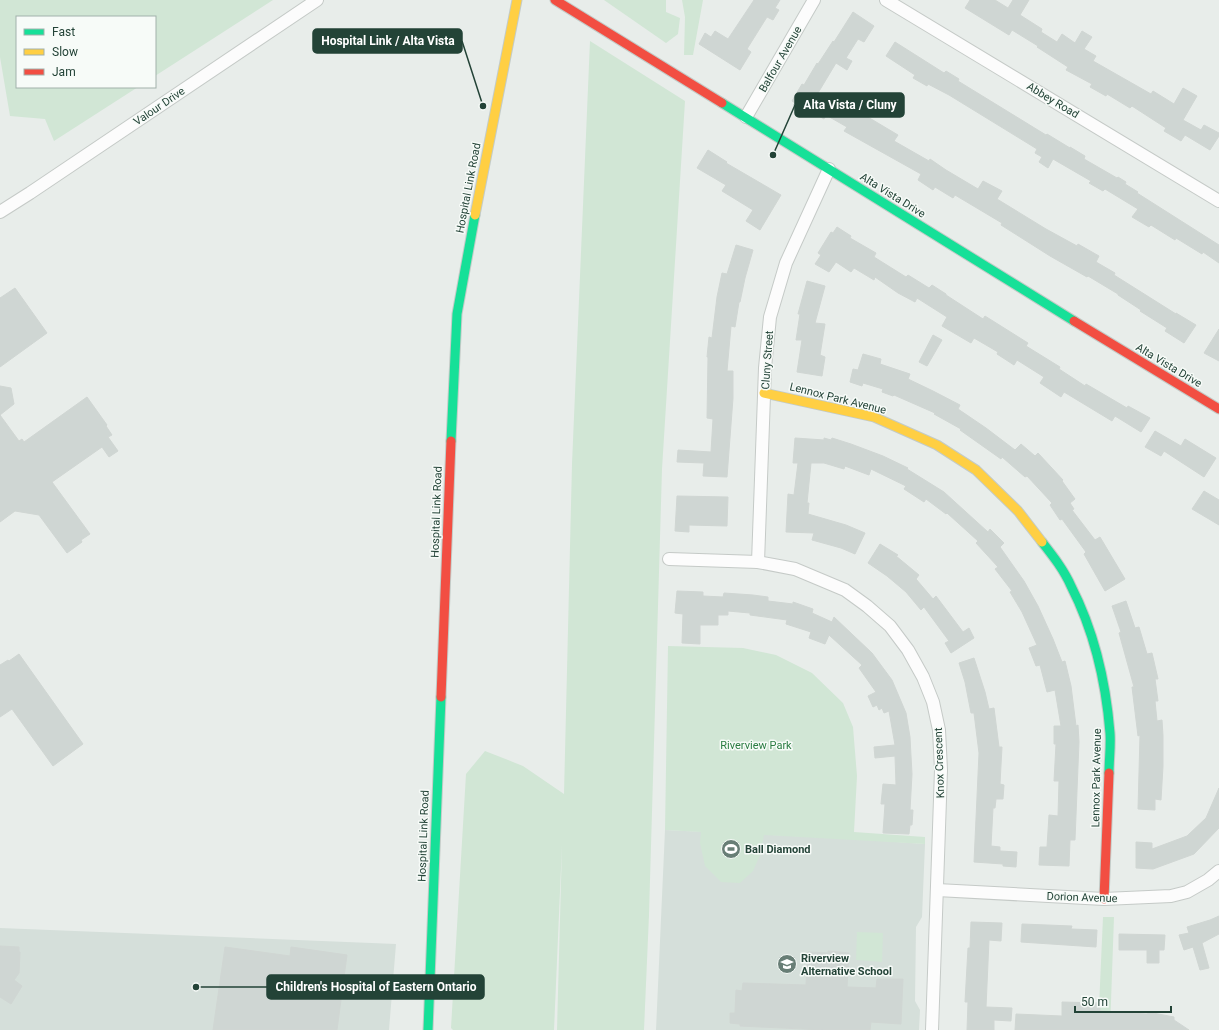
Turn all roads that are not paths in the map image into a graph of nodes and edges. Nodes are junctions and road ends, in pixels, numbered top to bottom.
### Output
1 (317, 0) edge
2 (517, 0) edge
3 (555, 0) edge
4 (814, 0) edge
5 (886, 0) edge
6 (746, 117) junction
7 (829, 169) junction
8 (1219, 201) edge
9 (0, 212) edge
10 (764, 393) junction
11 (1219, 409) edge
12 (669, 559) dead end
13 (758, 562) junction
14 (1219, 870) edge
15 (937, 890) junction
16 (1104, 899) junction
17 (428, 1030) edge
18 (932, 1030) edge

1 - 9 street, Valour Drive
2 - 17 street, Hospital Link Road
3 - 6 street, Alta Vista Drive
4 - 6 street, Balfour Avenue
5 - 8 street, Abbey Road
6 - 7 street, Alta Vista Drive
7 - 10 street, Cluny Street
7 - 11 street, Alta Vista Drive
10 - 13 street, Cluny Street
10 - 16 street, Lennox Park Avenue
12 - 13 street, Knox Crescent
13 - 15 street, Knox Crescent
14 - 16 street, Dorion Avenue
15 - 16 street, Dorion Avenue
15 - 18 street, Knox Crescent

